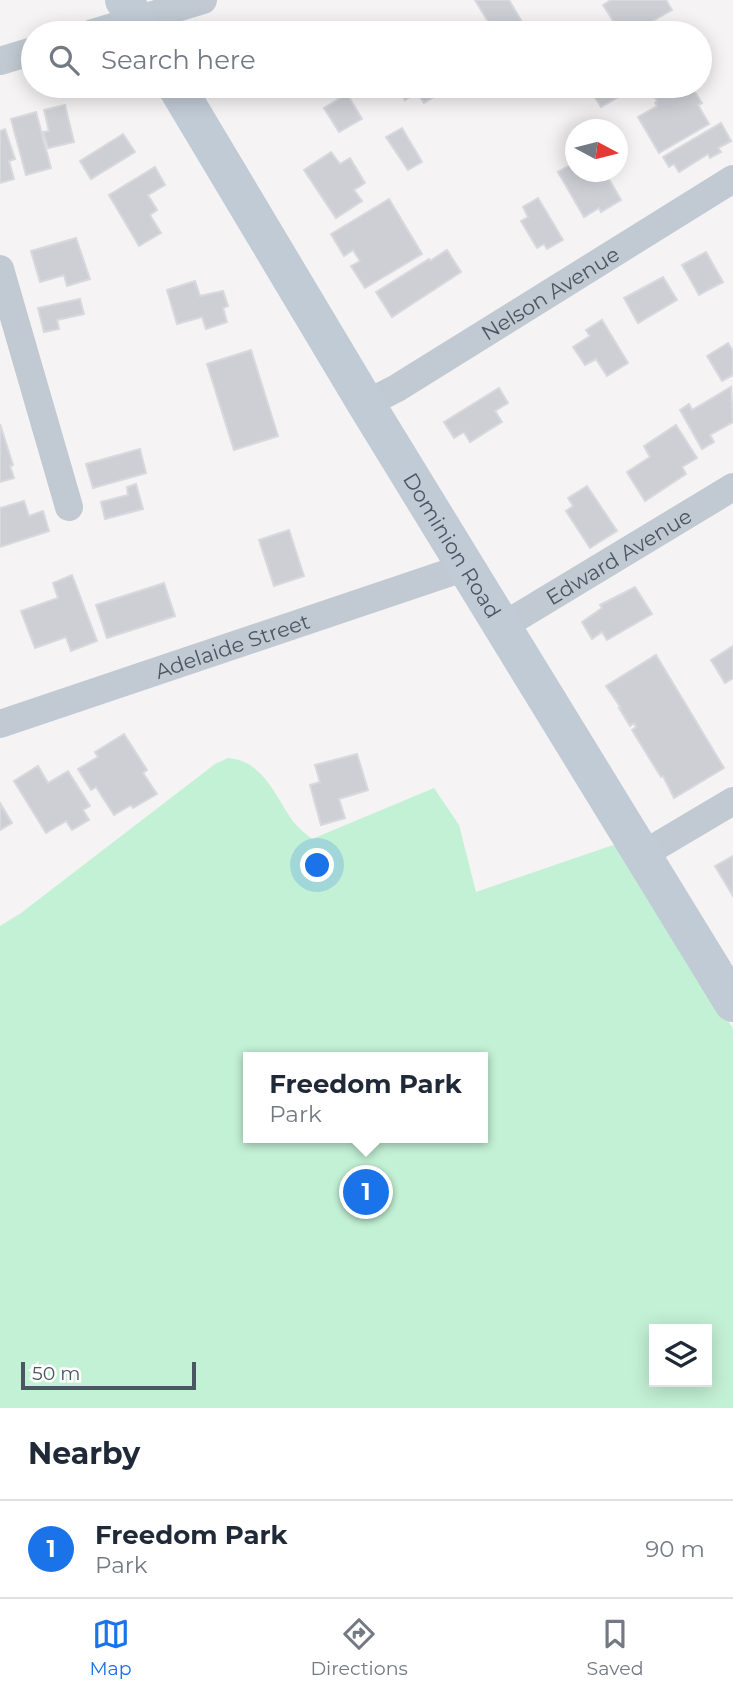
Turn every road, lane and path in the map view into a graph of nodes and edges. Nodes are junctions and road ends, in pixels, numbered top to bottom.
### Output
1 (203, 0) edge
2 (135, 18) edge
3 (21, 55) edge
4 (0, 61) edge
5 (183, 98) edge
6 (733, 179) edge
7 (0, 268) edge
8 (366, 404) junction
9 (733, 486) edge
10 (69, 507) dead end
11 (466, 567) junction
12 (503, 626) junction
13 (0, 724) edge
14 (733, 801) edge
15 (642, 855) junction
16 (733, 1003) edge

1 - 2 street
3 - 4 street
5 - 8 main road, Dominion Road
6 - 8 street, Nelson Avenue
7 - 10 street
8 - 11 main road, Dominion Road
9 - 12 street, Edward Avenue
11 - 12 main road, Dominion Road
11 - 13 street, Adelaide Street
12 - 15 main road, Dominion Road
14 - 15 street
15 - 16 main road, Dominion Road

